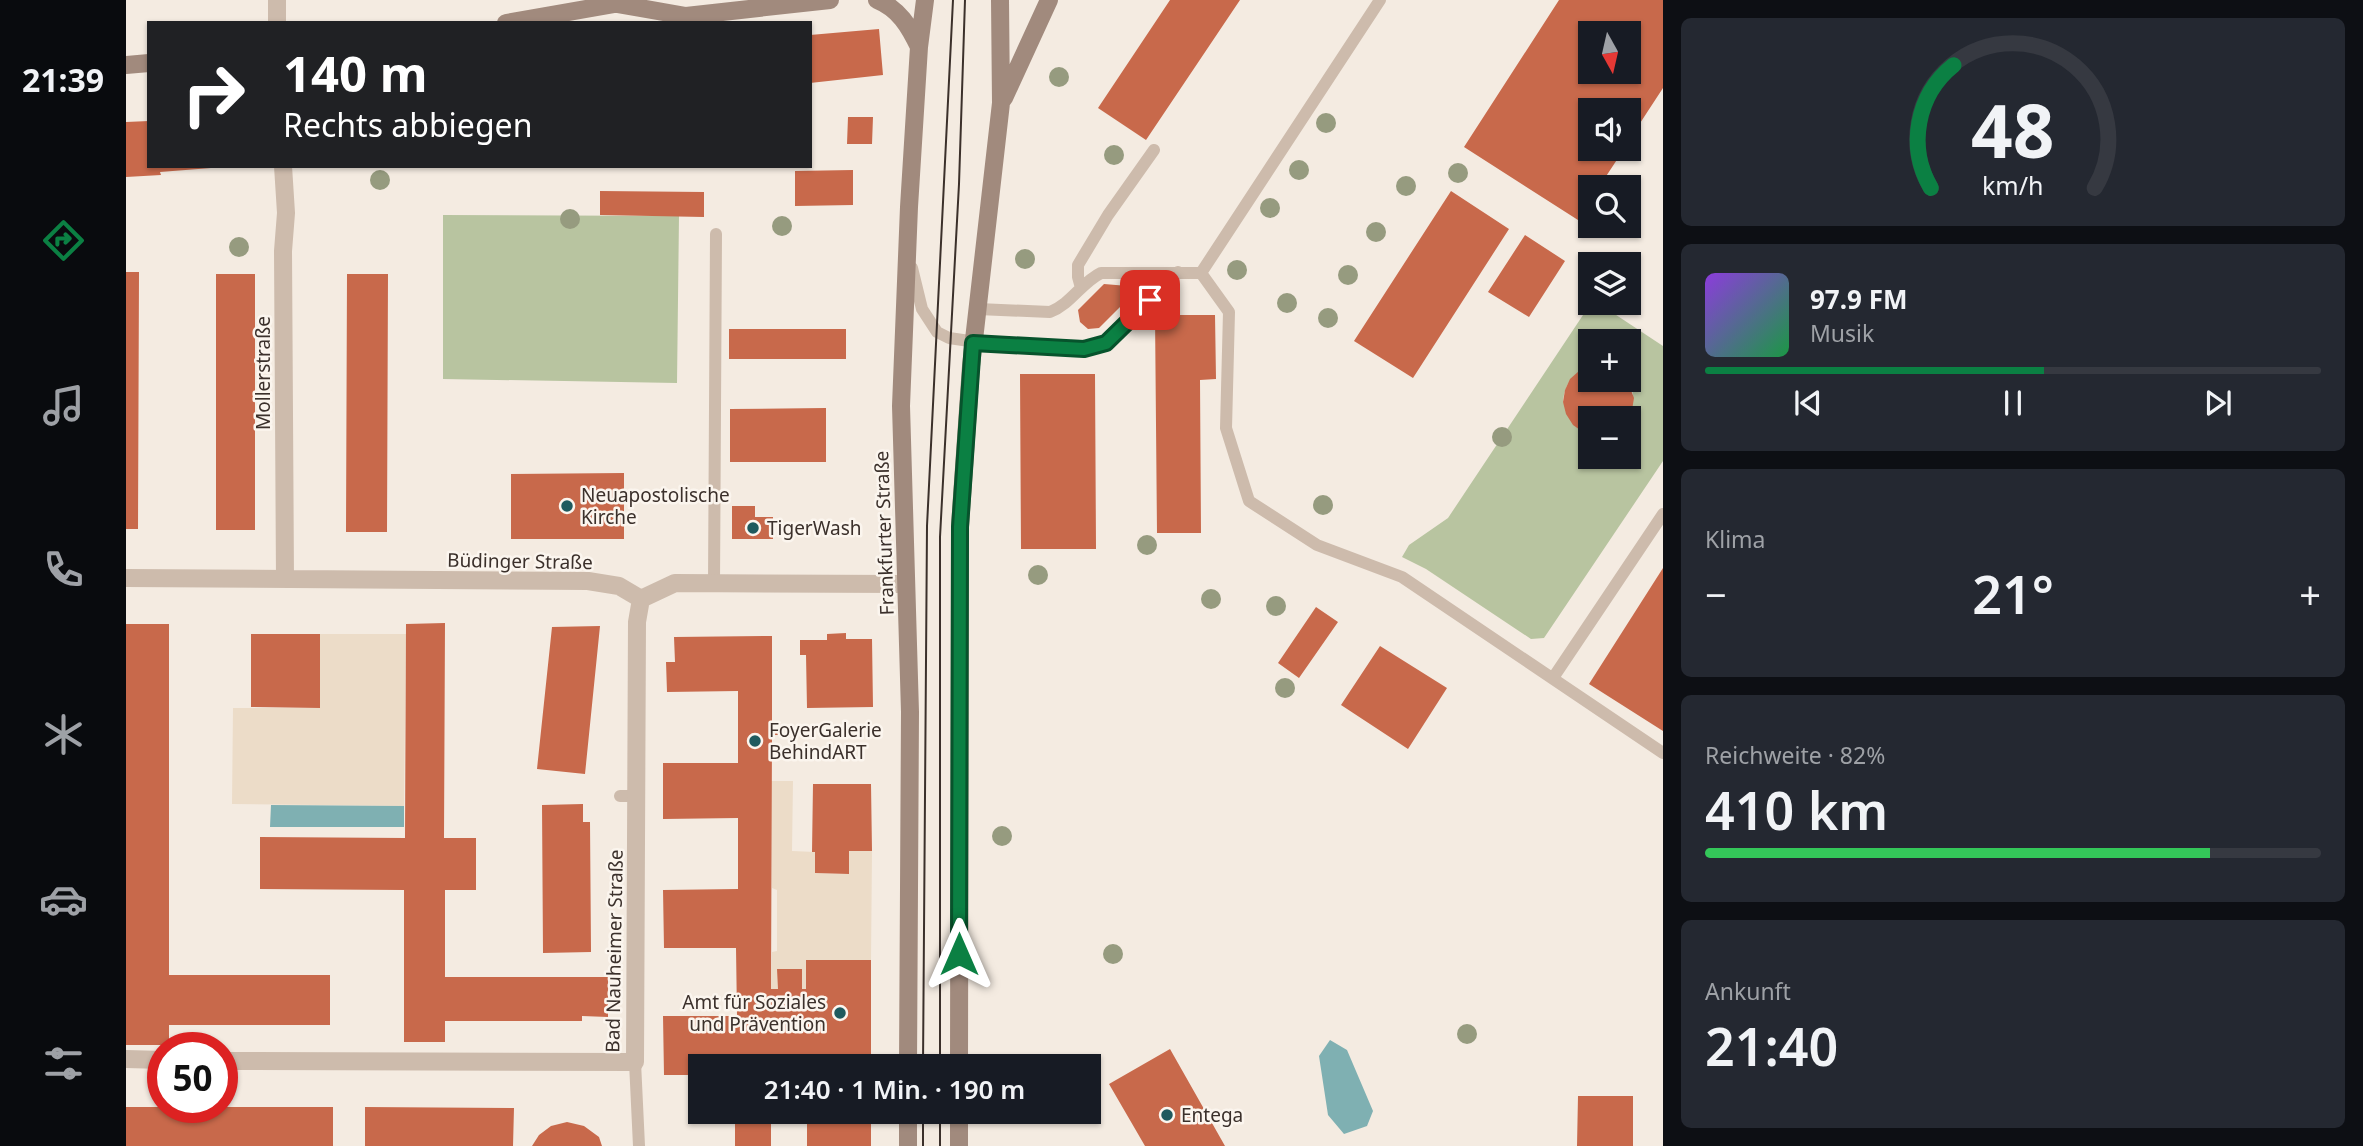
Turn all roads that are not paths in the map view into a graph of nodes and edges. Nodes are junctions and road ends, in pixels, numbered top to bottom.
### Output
1 (277, 0) edge
2 (830, 0) edge
3 (877, 0) edge
4 (925, 0) edge
5 (1000, 0) edge
6 (1049, 0) edge
7 (1380, 0) edge
8 (626, 2) edge
9 (277, 21) edge
10 (517, 21) edge
11 (919, 47) junction
12 (147, 64) edge
13 (126, 65) edge
14 (1001, 103) junction
15 (1153, 150) dead end
16 (283, 168) edge
17 (716, 234) dead end
18 (907, 244) junction
19 (1178, 272) junction
20 (1201, 273) junction
21 (1082, 288) junction
22 (978, 309) junction
23 (973, 343) junction
24 (1663, 514) edge
25 (126, 578) edge
26 (285, 579) junction
27 (714, 584) junction
28 (906, 584) junction
29 (640, 599) junction
30 (1553, 678) junction
31 (1663, 752) edge
32 (908, 1054) edge
33 (959, 1054) edge
34 (126, 1059) edge
35 (147, 1060) edge
36 (238, 1061) edge
37 (635, 1062) junction
38 (908, 1124) edge
39 (959, 1124) edge
40 (639, 1146) edge
41 (908, 1146) edge
42 (959, 1146) edge

1 - 9 street
2 - 8 main road
3 - 11 main road
4 - 11 main road, Frankfurter Straße
5 - 14 main road
6 - 14 main road
7 - 20 lane
8 - 10 main road
11 - 18 main road, Frankfurter Straße
12 - 13 main road
14 - 22 main road
15 - 21 lane
16 - 26 street, Mollerstraße
17 - 27 lane
18 - 23 lane
18 - 28 main road, Frankfurter Straße
19 - 20 lane
19 - 21 lane
19 - 23 lane
20 - 30 lane
21 - 22 lane
22 - 23 main road
23 - 33 main road
24 - 30 lane
25 - 26 street, Büdinger Straße
26 - 29 street, Büdinger Straße
27 - 28 street
27 - 29 street
28 - 32 main road, Frankfurter Straße
29 - 37 street, Bad Nauheimer Straße
30 - 31 lane
34 - 35 street
36 - 37 street, Bad Nauheimer Straße
37 - 40 lane
38 - 41 main road
39 - 42 main road

